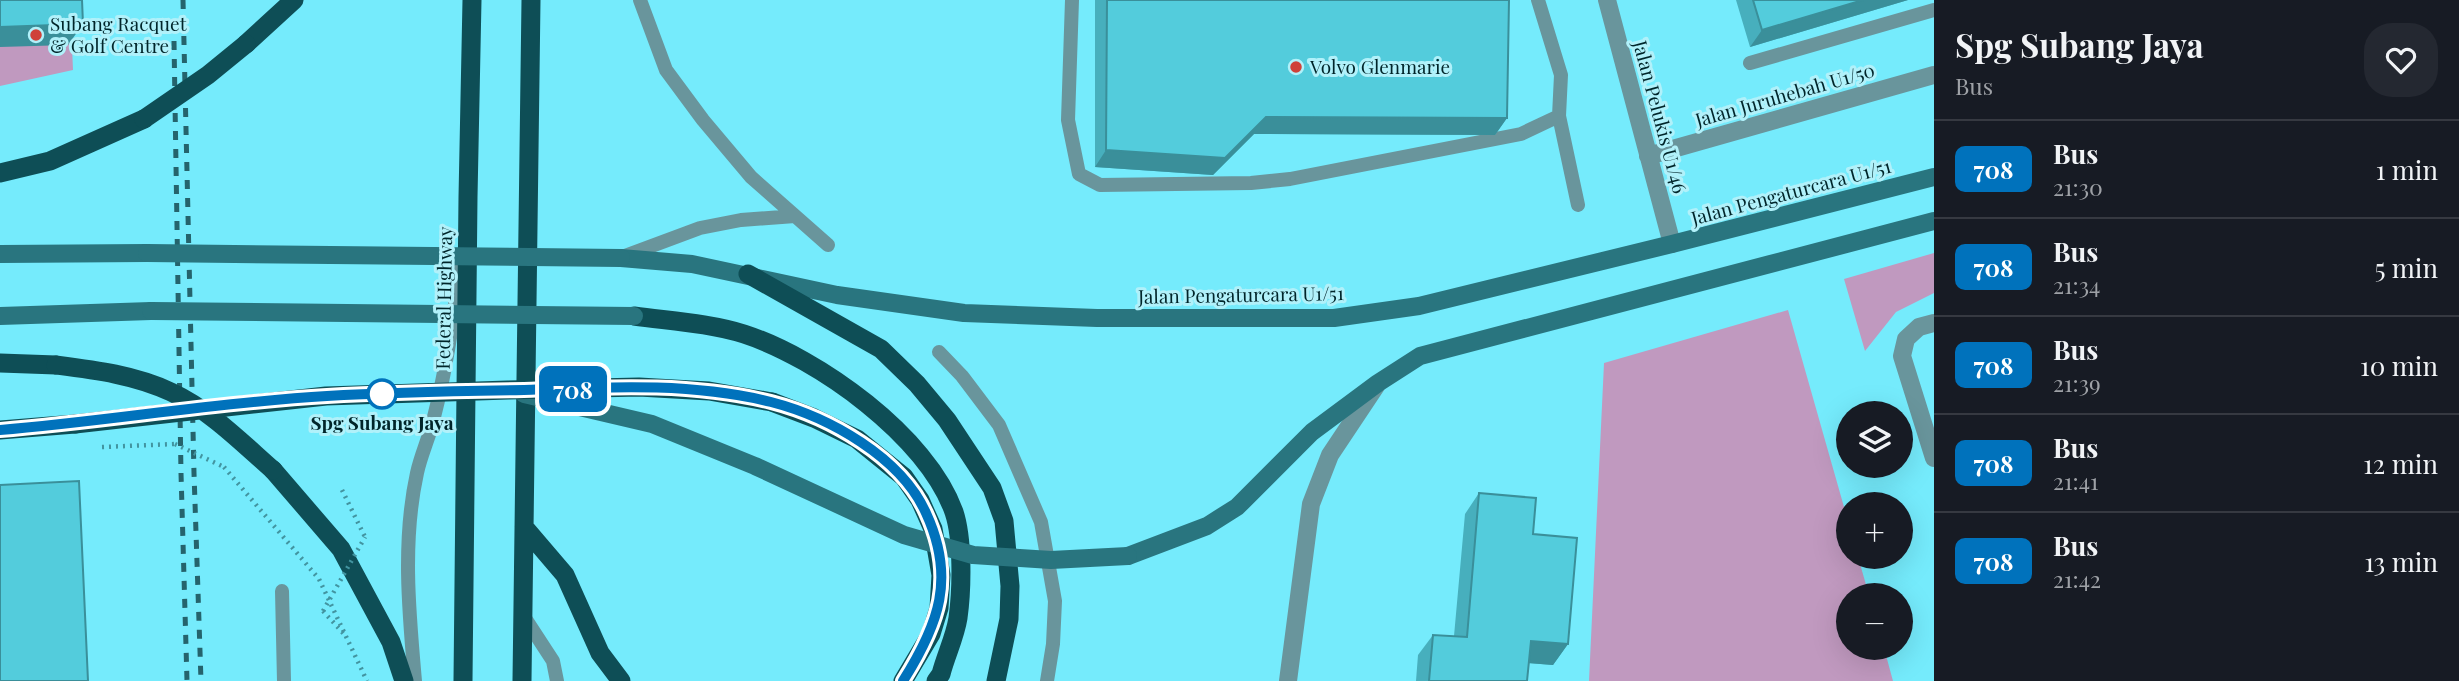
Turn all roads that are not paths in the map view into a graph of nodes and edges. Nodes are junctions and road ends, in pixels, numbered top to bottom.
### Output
1 (295, 0) edge
2 (472, 0) edge
3 (531, 0) edge
4 (640, 0) edge
5 (1072, 0) edge
6 (1538, 0) edge
7 (1607, 0) edge
8 (1934, 10) edge
9 (1750, 64) dead end
10 (1934, 75) edge
11 (1559, 116) junction
12 (1648, 156) junction
13 (0, 173) edge
14 (1934, 177) edge
15 (468, 197) junction
16 (1578, 205) dead end
17 (795, 216) junction
18 (1934, 222) edge
19 (1672, 244) junction
20 (828, 245) dead end
21 (0, 254) edge
22 (621, 258) junction
23 (748, 274) junction
24 (0, 316) edge
25 (634, 316) joint
26 (1934, 323) edge
27 (939, 352) dead end
28 (0, 363) edge
29 (1378, 383) junction
30 (508, 390) junction
31 (0, 430) edge
32 (1934, 458) edge
33 (524, 527) junction
34 (282, 591) dead end
35 (523, 614) junction
36 (284, 681) edge
37 (404, 681) edge
38 (415, 681) edge
39 (463, 681) edge
40 (522, 681) edge
41 (557, 681) edge
42 (621, 681) edge
43 (903, 681) edge
44 (936, 681) edge
45 (996, 681) edge
46 (1046, 681) edge
47 (1288, 681) edge

1 - 13 highway, bridge
2 - 15 highway, Federal Highway
3 - 33 highway
4 - 17 lane
5 - 11 lane
6 - 11 lane
7 - 12 street, Jalan Pelukis U1/46
8 - 9 lane
10 - 12 street, Jalan Juruhebah U1/50
11 - 16 lane
12 - 19 street, Jalan Pelukis U1/46
14 - 19 main road, Jalan Pengaturcara U1/51
15 - 38 lane
15 - 39 highway, Federal Highway
17 - 20 lane
17 - 22 lane
18 - 29 main road
19 - 23 main road, Jalan Pengaturcara U1/51
21 - 22 main road, Jalan Pengaturcara U1/51, bridge
22 - 23 main road, Jalan Pengaturcara U1/51
23 - 45 highway
24 - 25 main road, bridge
25 - 44 highway
26 - 32 street
27 - 46 lane
28 - 37 highway, bridge
29 - 30 main road, bridge
29 - 47 street
30 - 31 highway, bridge
30 - 43 highway, bridge
33 - 35 highway
33 - 42 highway
34 - 36 lane
35 - 40 highway
35 - 41 lane

